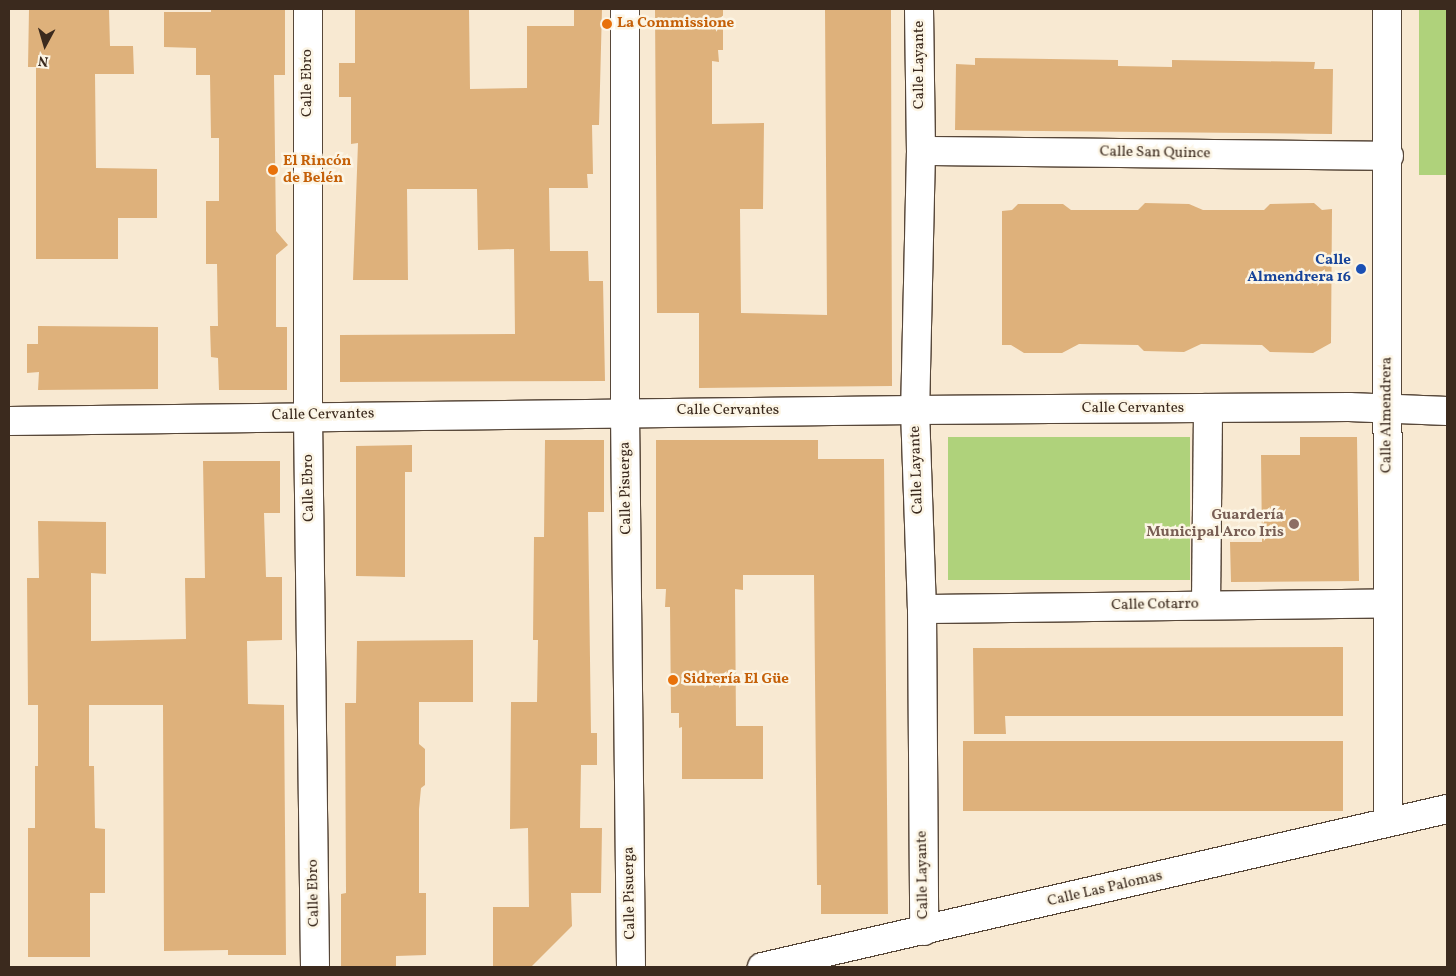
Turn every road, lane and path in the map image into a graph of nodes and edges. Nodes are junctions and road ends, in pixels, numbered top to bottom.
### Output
1 (308, 9) edge
2 (625, 9) edge
3 (919, 9) edge
4 (1387, 9) edge
5 (921, 151) junction
6 (1388, 156) junction
7 (1208, 408) junction
8 (915, 410) junction
9 (1386, 411) junction
10 (1447, 411) edge
11 (625, 412) junction
12 (308, 416) junction
13 (9, 421) edge
14 (1388, 603) junction
15 (1206, 604) junction
16 (922, 609) junction
17 (1447, 809) edge
18 (1388, 822) junction
19 (924, 931) junction
20 (315, 967) edge
21 (631, 967) edge
22 (762, 967) edge

1 - 12 street, Calle Ebro
2 - 11 street, Calle Pisuerga
3 - 5 street, Calle Layante
4 - 6 street, Calle Almendrera
5 - 6 street, Calle San Quince
5 - 8 street, Calle Layante
6 - 9 street, Calle Almendrera
7 - 8 street, Calle Cervantes
7 - 9 street, Calle Cervantes
7 - 15 street
8 - 11 street, Calle Cervantes
8 - 16 street, Calle Layante
9 - 10 street, Calle Cervantes
9 - 14 street, Calle Almendrera
11 - 12 street, Calle Cervantes
11 - 21 street, Calle Pisuerga
12 - 13 street, Calle Cervantes
12 - 20 street, Calle Ebro
14 - 15 street, Calle Cotarro
14 - 18 street, Calle Almendrera
15 - 16 street, Calle Cotarro
16 - 19 street, Calle Layante
17 - 18 street, Calle Las Palomas
18 - 19 street, Calle Las Palomas
19 - 22 street, Calle Las Palomas

